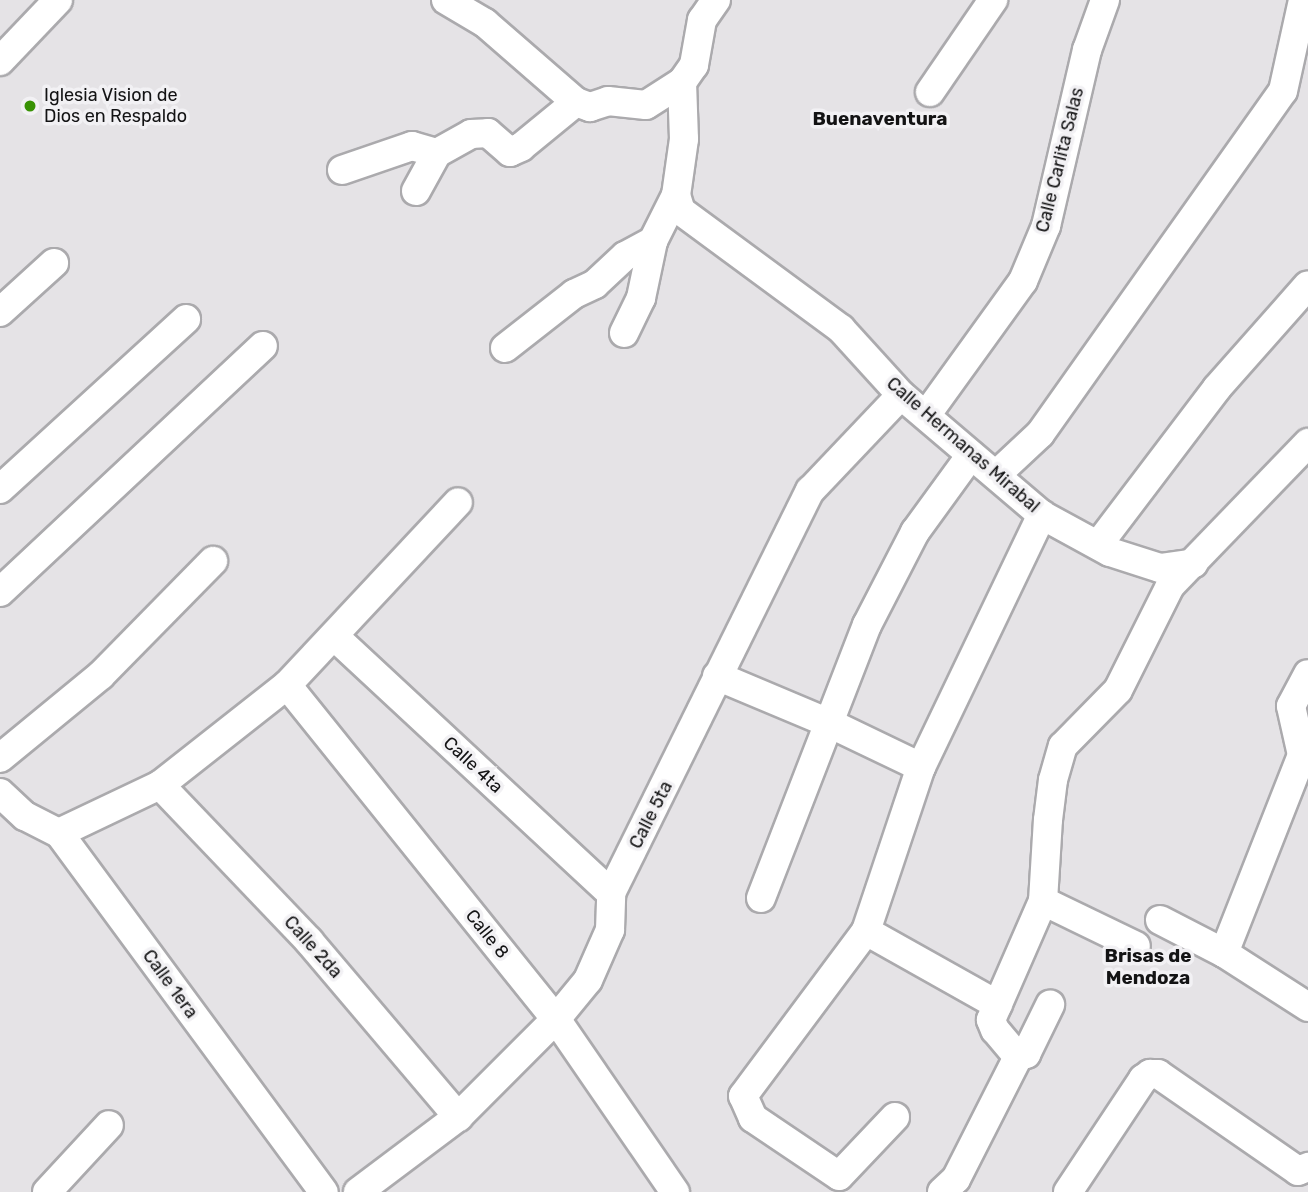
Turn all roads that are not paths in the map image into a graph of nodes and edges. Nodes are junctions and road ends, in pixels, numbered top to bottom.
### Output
1 (58, 0) edge
2 (446, 0) edge
3 (716, 0) edge
4 (993, 0) edge
5 (1105, 0) edge
6 (1303, 0) edge
7 (0, 61) edge
8 (682, 82) junction
9 (930, 92) dead end
10 (576, 103) junction
11 (438, 153) junction
12 (342, 170) dead end
13 (416, 191) dead end
14 (676, 195) junction
15 (653, 241) junction
16 (54, 263) dead end
17 (1308, 285) edge
18 (0, 312) edge
19 (186, 319) dead end
20 (624, 333) dead end
21 (263, 346) dead end
22 (505, 348) dead end
23 (901, 395) junction
24 (927, 414) junction
25 (1308, 443) edge
26 (971, 454) junction
27 (996, 475) junction
28 (0, 489) edge
29 (457, 502) dead end
30 (1042, 515) junction
31 (1098, 545) junction
32 (213, 561) dead end
33 (1194, 563) junction
34 (0, 592) edge
35 (334, 636) junction
36 (1308, 674) edge
37 (717, 676) junction
38 (287, 685) junction
39 (829, 723) junction
40 (0, 758) edge
41 (921, 767) junction
42 (160, 785) junction
43 (0, 793) edge
44 (59, 833) junction
45 (611, 893) junction
46 (761, 898) dead end
47 (1043, 901) junction
48 (1160, 920) dead end
49 (866, 931) junction
50 (1136, 946) dead end
51 (1224, 953) junction
52 (1049, 1005) dead end
53 (1308, 1007) edge
54 (994, 1013) junction
55 (556, 1019) junction
56 (1017, 1057) junction
57 (458, 1117) junction
58 (895, 1117) dead end
59 (109, 1125) dead end
60 (1299, 1176) edge
61 (47, 1192) edge
62 (324, 1192) edge
63 (358, 1192) edge
64 (675, 1192) edge
65 (942, 1192) edge
66 (1068, 1192) edge

1 - 7 street
2 - 10 street
3 - 8 street
4 - 9 street
5 - 24 street, Calle Carlita Salas
6 - 27 street
8 - 10 street
8 - 14 street
10 - 11 street
11 - 12 street
11 - 13 street
14 - 15 street
14 - 23 street, Calle Hermanas Mirabal
15 - 20 street
15 - 22 street
16 - 18 street
17 - 31 street
19 - 28 street
21 - 34 street
23 - 24 street, Calle Hermanas Mirabal
23 - 37 street, Calle 5ta
24 - 26 street, Calle Hermanas Mirabal
25 - 33 street
26 - 27 street, Calle Hermanas Mirabal
26 - 39 street
27 - 30 street, Calle Hermanas Mirabal
29 - 35 street
30 - 31 street, Calle Hermanas Mirabal
30 - 41 street
31 - 33 street, Calle Hermanas Mirabal
32 - 40 street
33 - 47 street
35 - 38 street
35 - 45 street, Calle 4ta
36 - 51 street
37 - 39 street
37 - 45 street, Calle 5ta
38 - 42 street
38 - 55 street, Calle 8
39 - 41 street
39 - 46 street
41 - 49 street
42 - 44 street
42 - 57 street, Calle 2da
43 - 44 street, Calle 1era
44 - 62 street, Calle 1era
45 - 55 street, Calle 5ta
47 - 50 street
47 - 54 street
48 - 51 street
49 - 54 street
49 - 58 street
51 - 53 street
52 - 56 street
54 - 56 street
55 - 57 street, Calle 5ta
55 - 64 street, Calle 8
56 - 65 street
57 - 63 street, Calle 5ta
59 - 61 street
60 - 66 street

